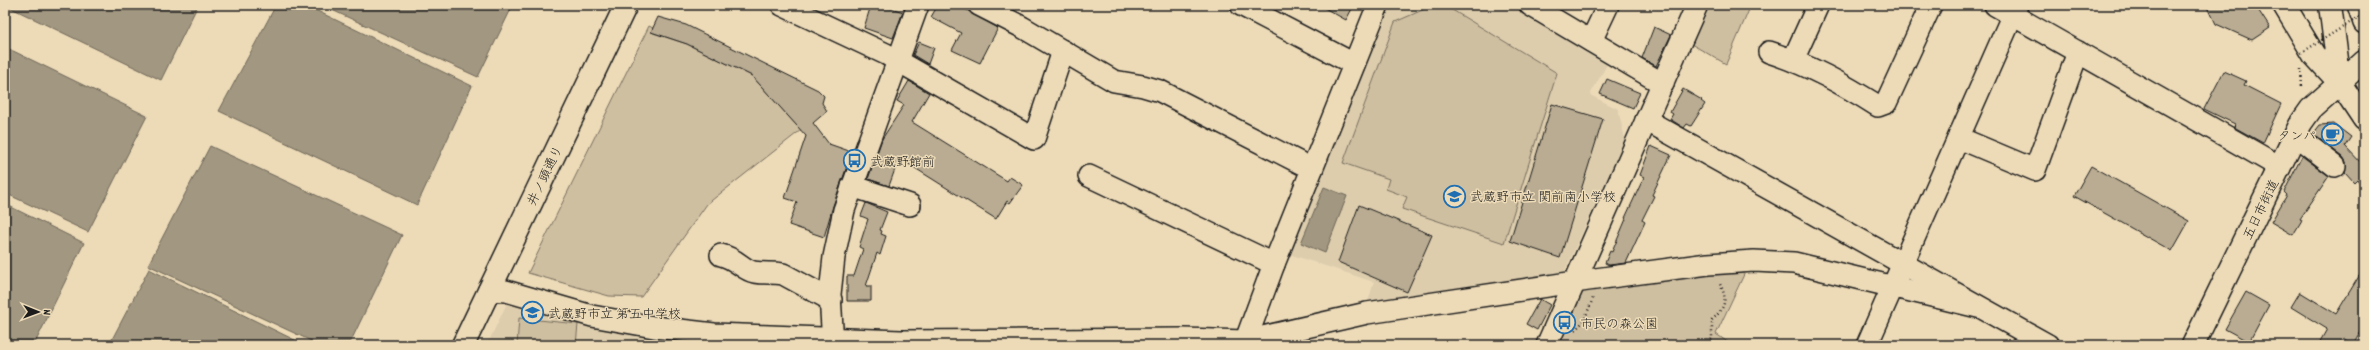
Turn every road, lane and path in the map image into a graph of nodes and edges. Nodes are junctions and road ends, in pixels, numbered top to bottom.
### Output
1 (626, 5) edge
2 (782, 5) edge
3 (918, 5) edge
4 (979, 5) edge
5 (1241, 5) edge
6 (1378, 5) edge
7 (1530, 5) edge
8 (1608, 5) edge
9 (1697, 5) edge
10 (1818, 5) edge
11 (1931, 5) edge
12 (2284, 5) edge
13 (2330, 5) edge
14 (2358, 5) edge
15 (2008, 8) edge
16 (2364, 14) edge
17 (2364, 23) edge
18 (1591, 41) junction
19 (1063, 51) junction
20 (1770, 52) dead end
21 (2078, 52) junction
22 (2301, 53) dead end
23 (1793, 60) junction
24 (2364, 60) edge
25 (897, 61) junction
26 (1354, 64) junction
27 (2340, 82) junction
28 (1663, 84) junction
29 (2364, 119) edge
30 (1646, 120) junction
31 (2295, 135) junction
32 (1959, 138) junction
33 (2335, 166) dead end
34 (2280, 167) junction
35 (1312, 169) junction
36 (1089, 176) dead end
37 (852, 186) junction
38 (910, 205) dead end
39 (721, 255) dead end
40 (1903, 263) junction
41 (1274, 264) junction
42 (1716, 276) dead end
43 (1575, 282) junction
44 (1894, 285) junction
45 (488, 290) junction
46 (831, 300) junction
47 (1978, 307) junction
48 (833, 342) edge
49 (1035, 342) edge
50 (1107, 342) edge
51 (901, 343) edge
52 (968, 343) edge
53 (1245, 343) edge
54 (463, 345) edge
55 (1547, 345) edge
56 (1705, 345) edge
57 (1868, 345) edge
58 (2048, 345) edge
59 (2193, 345) edge

1 - 45 main road, 井ノ頭通り
2 - 25 street
3 - 25 street
4 - 19 street
5 - 26 street
6 - 26 street
7 - 18 street
8 - 18 street
9 - 28 street
10 - 23 street
11 - 23 street
12 - 27 main road
13 - 27 main road
14 - 17 street
15 - 21 street
15 - 32 street
16 - 22 path, bridge
18 - 28 street
19 - 25 street
19 - 35 street
20 - 23 street
21 - 32 street
21 - 34 street
24 - 27 street
25 - 37 street
26 - 35 street
27 - 29 main road
27 - 31 main road, 五日市街道
28 - 30 street
30 - 40 street
30 - 43 street
31 - 33 street
31 - 34 main road, 五日市街道
32 - 40 street
34 - 59 main road, 五日市街道
35 - 41 street
36 - 41 street
37 - 38 street
37 - 46 street
39 - 46 street
40 - 44 street
40 - 47 street
41 - 53 street
42 - 56 path
43 - 44 street
43 - 53 street
43 - 55 street
44 - 47 street
44 - 57 street
45 - 48 street
45 - 54 main road, 井ノ頭通り
46 - 48 street
47 - 58 street
48 - 51 street
49 - 50 street
49 - 52 street
50 - 53 street
51 - 52 street

